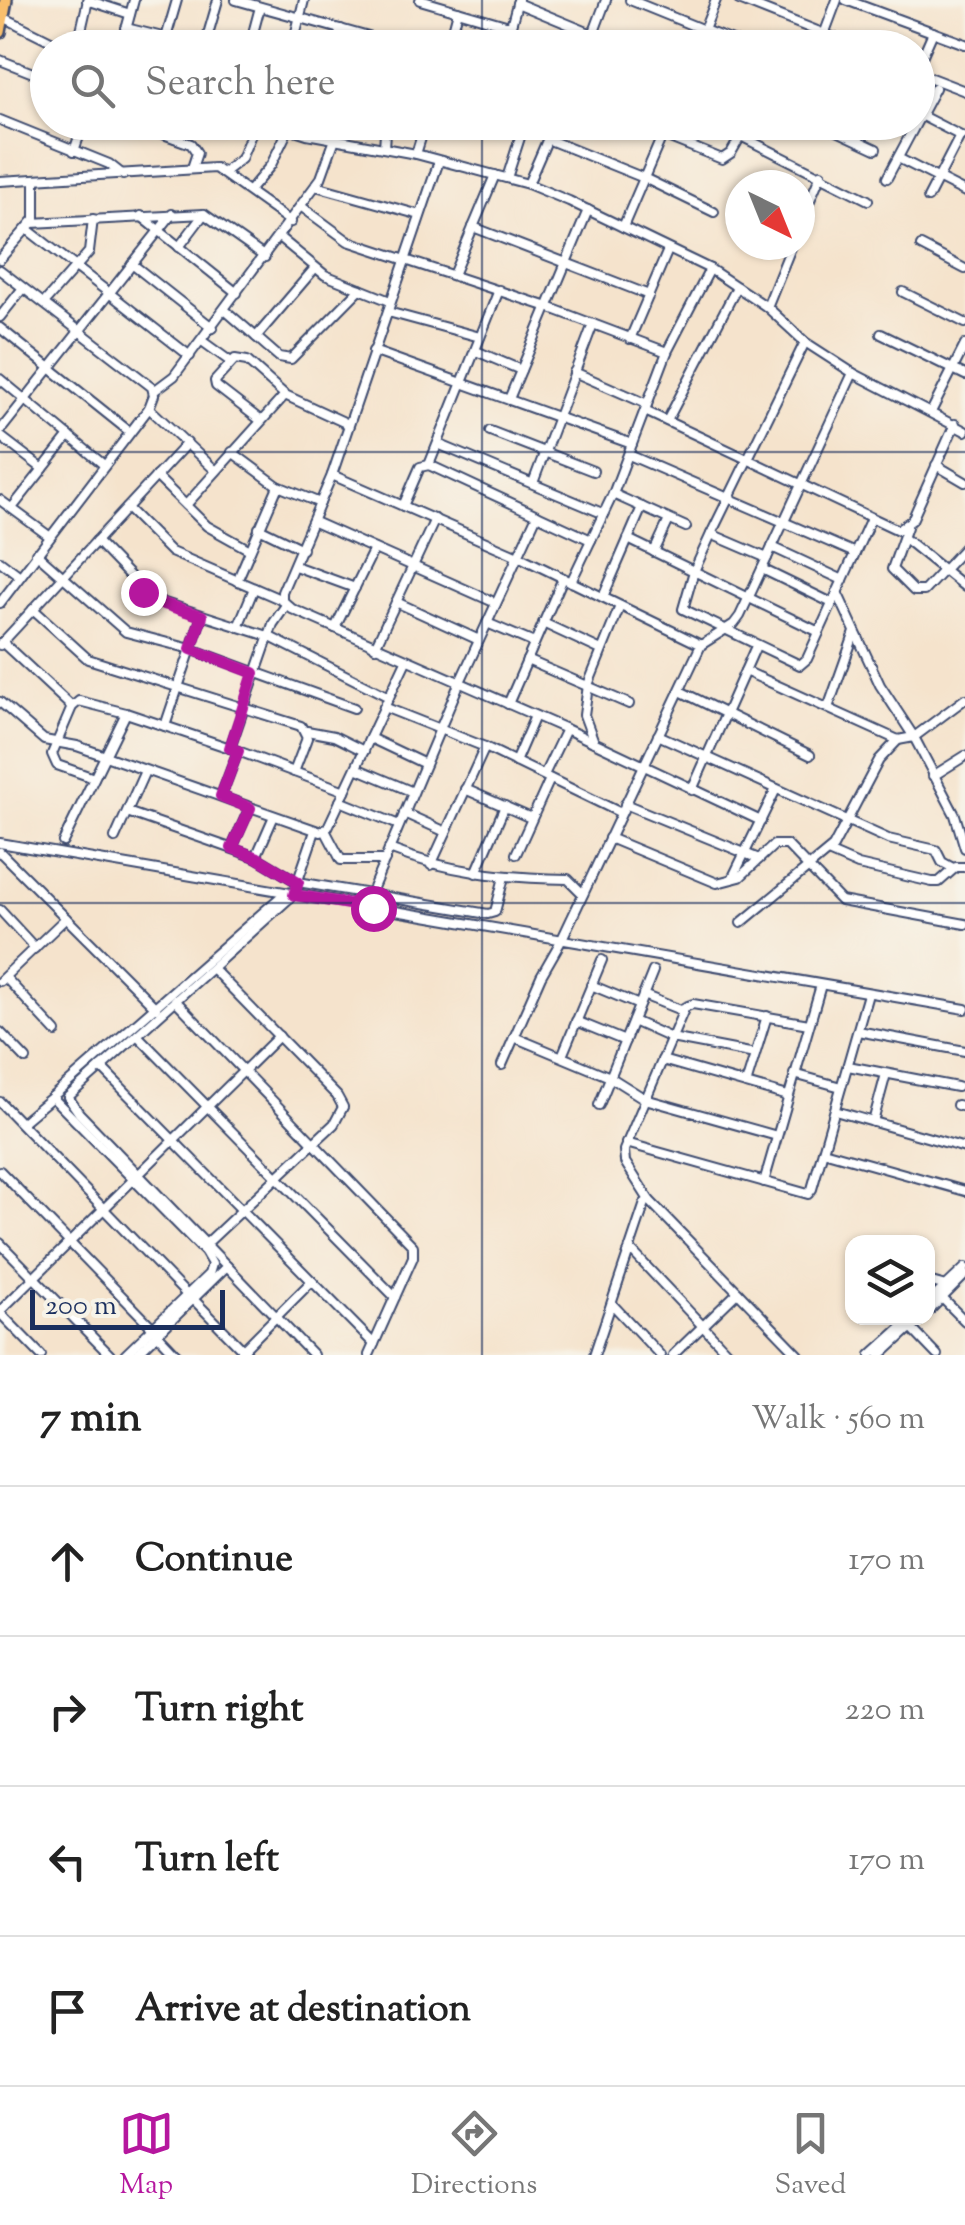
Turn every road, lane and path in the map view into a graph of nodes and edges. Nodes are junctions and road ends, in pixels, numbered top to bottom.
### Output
1 (88, 0) edge
2 (134, 0) edge
3 (177, 0) edge
4 (218, 0) edge
5 (236, 0) edge
6 (304, 0) edge
7 (420, 0) edge
8 (469, 0) edge
9 (606, 0) edge
10 (630, 0) edge
11 (716, 0) edge
12 (739, 0) edge
13 (770, 0) edge
14 (838, 0) edge
15 (846, 0) edge
16 (4, 2) edge
17 (518, 2) edge
18 (442, 3) edge
19 (260, 6) junction
20 (767, 11) junction
21 (462, 12) junction
22 (130, 14) junction
23 (3, 17) junction
24 (300, 18) junction
25 (509, 26) junction
26 (126, 28) joint
27 (341, 28) joint
28 (81, 30) edge
29 (131, 30) edge
30 (169, 30) edge
31 (210, 30) edge
32 (253, 30) edge
33 (297, 30) edge
34 (346, 30) edge
35 (455, 30) edge
36 (510, 30) edge
37 (587, 30) edge
38 (595, 30) edge
39 (704, 30) joint
40 (804, 30) edge
41 (828, 30) edge
42 (928, 30) edge
43 (30, 31) edge
44 (0, 32) edge
45 (935, 33) edge
46 (965, 44) edge
47 (0, 60) edge
48 (30, 72) edge
49 (935, 77) edge
50 (965, 91) edge
51 (0, 120) edge
52 (935, 126) edge
53 (30, 133) edge
54 (963, 137) edge
55 (48, 140) edge
56 (78, 140) edge
57 (179, 140) edge
58 (249, 140) edge
59 (283, 140) edge
60 (335, 140) edge
61 (340, 140) edge
62 (385, 140) edge
63 (420, 140) edge
64 (519, 140) edge
65 (547, 140) edge
66 (549, 140) edge
67 (660, 140) edge
68 (677, 140) edge
69 (739, 140) edge
70 (754, 140) edge
71 (857, 140) edge
72 (908, 140) edge
73 (384, 148) junction
74 (876, 149) dead end
75 (74, 151) junction
76 (416, 154) junction
77 (898, 158) junction
78 (439, 160) junction
79 (192, 168) junction
80 (224, 172) junction
81 (821, 174) junction
82 (123, 175) junction
83 (495, 175) junction
84 (507, 178) junction
85 (644, 178) junction
86 (888, 178) dead end
87 (939, 178) junction
88 (35, 179) junction
89 (0, 180) edge
90 (528, 184) junction
91 (316, 186) junction
92 (815, 188) edge
93 (249, 191) junction
94 (965, 192) edge
95 (928, 198) dead end
96 (868, 200) dead end
97 (302, 206) junction
98 (588, 210) junction
99 (714, 212) dead end
100 (172, 214) junction
101 (204, 214) junction
102 (420, 214) junction
103 (141, 216) junction
104 (93, 220) junction
105 (291, 222) junction
106 (30, 226) junction
107 (473, 227) junction
108 (623, 227) junction
109 (158, 231) junction
110 (280, 238) junction
111 (921, 246) dead end
112 (179, 247) junction
113 (668, 250) junction
114 (265, 257) junction
115 (0, 259) edge
116 (404, 260) junction
117 (786, 260) edge
118 (566, 263) junction
119 (132, 264) junction
120 (75, 268) junction
121 (314, 268) junction
122 (965, 268) edge
123 (710, 269) junction
124 (0, 270) edge
125 (453, 275) junction
126 (737, 287) junction
127 (23, 288) junction
128 (360, 289) junction
129 (499, 290) junction
130 (109, 292) junction
131 (903, 292) dead end
132 (237, 293) junction
133 (649, 296) junction
134 (390, 300) junction
135 (44, 303) junction
136 (548, 307) junction
137 (768, 307) junction
138 (225, 310) junction
139 (388, 312) junction
140 (0, 316) edge
141 (965, 323) edge
142 (592, 324) junction
143 (0, 328) edge
144 (213, 328) junction
145 (80, 329) junction
146 (882, 334) dead end
147 (256, 337) junction
148 (480, 337) junction
149 (630, 339) junction
150 (202, 341) junction
151 (805, 342) junction
152 (965, 345) edge
153 (373, 351) junction
154 (476, 351) junction
155 (667, 352) junction
156 (190, 356) junction
157 (232, 362) junction
158 (49, 368) junction
159 (953, 369) junction
160 (521, 370) junction
161 (574, 372) junction
162 (853, 373) junction
163 (965, 375) edge
164 (0, 378) edge
165 (463, 382) junction
166 (154, 391) junction
167 (286, 394) junction
168 (24, 399) junction
169 (509, 399) junction
170 (646, 407) junction
171 (149, 408) junction
172 (931, 412) junction
173 (558, 417) junction
174 (260, 420) junction
175 (667, 421) junction
176 (348, 424) junction
177 (954, 424) junction
178 (490, 431) dead end
179 (965, 431) edge
180 (130, 432) junction
181 (0, 433) edge
182 (68, 436) junction
183 (186, 444) junction
184 (438, 444) junction
185 (632, 444) junction
186 (232, 452) junction
187 (544, 454) junction
188 (629, 455) junction
189 (745, 460) junction
190 (104, 465) junction
191 (429, 465) junction
192 (936, 466) junction
193 (43, 469) junction
194 (216, 471) junction
195 (593, 472) dead end
196 (332, 475) junction
197 (156, 476) junction
198 (965, 482) edge
199 (532, 483) junction
200 (278, 486) junction
201 (800, 486) junction
202 (613, 494) junction
203 (727, 498) junction
204 (0, 500) edge
205 (320, 503) junction
206 (186, 505) junction
207 (403, 506) junction
208 (642, 507) junction
209 (12, 508) junction
210 (127, 508) junction
211 (602, 513) junction
212 (537, 515) junction
213 (871, 518) junction
214 (434, 519) junction
215 (670, 520) junction
216 (784, 521) junction
217 (314, 522) junction
218 (686, 527) dead end
219 (906, 527) junction
220 (260, 528) junction
221 (710, 534) junction
222 (49, 536) junction
223 (904, 538) junction
224 (628, 539) junction
225 (590, 540) junction
226 (96, 541) junction
227 (772, 547) junction
228 (965, 547) edge
229 (302, 549) junction
230 (374, 549) junction
231 (250, 550) junction
232 (654, 552) junction
233 (36, 553) junction
234 (855, 553) junction
235 (518, 556) junction
236 (767, 558) junction
237 (0, 561) edge
238 (295, 566) junction
239 (412, 567) junction
240 (762, 569) junction
241 (944, 570) junction
242 (694, 571) junction
243 (20, 576) junction
244 (63, 577) junction
245 (567, 580) junction
246 (843, 580) junction
247 (236, 581) junction
248 (965, 587) edge
249 (254, 588) junction
250 (354, 588) junction
251 (837, 592) junction
252 (603, 597) junction
253 (749, 599) junction
254 (284, 602) junction
255 (396, 602) junction
256 (496, 603) junction
257 (832, 603) junction
258 (0, 604) edge
259 (620, 606) junction
260 (33, 609) junction
261 (202, 616) junction
262 (487, 623) junction
263 (543, 623) junction
264 (238, 627) junction
265 (335, 628) junction
266 (724, 630) junction
267 (820, 632) junction
268 (856, 632) junction
269 (268, 636) junction
270 (479, 640) junction
271 (1, 643) edge
272 (534, 643) junction
273 (702, 645) junction
274 (756, 646) junction
275 (375, 647) junction
276 (191, 649) junction
277 (601, 650) junction
278 (406, 660) junction
279 (526, 660) junction
280 (745, 671) junction
281 (254, 673) junction
282 (459, 684) junction
283 (178, 686) junction
284 (588, 686) junction
285 (680, 691) junction
286 (0, 702) edge
287 (386, 702) junction
288 (964, 702) edge
289 (508, 704) junction
290 (629, 704) dead end
291 (72, 707) junction
292 (244, 708) junction
293 (354, 708) dead end
294 (828, 708) junction
295 (126, 712) junction
296 (726, 714) junction
297 (535, 716) junction
298 (165, 726) junction
299 (440, 728) junction
300 (566, 729) junction
301 (307, 731) junction
302 (658, 735) junction
303 (370, 738) junction
304 (914, 738) junction
305 (898, 740) junction
306 (57, 743) junction
307 (594, 743) junction
308 (485, 747) junction
309 (234, 749) junction
310 (364, 750) junction
311 (810, 755) dead end
312 (104, 756) junction
313 (965, 756) edge
314 (707, 758) junction
315 (515, 762) junction
316 (425, 764) junction
317 (643, 766) junction
318 (356, 768) junction
319 (145, 771) junction
320 (294, 772) junction
321 (932, 776) junction
322 (547, 777) junction
323 (94, 778) junction
324 (466, 789) junction
325 (776, 789) junction
326 (692, 790) junction
327 (345, 791) junction
328 (413, 792) junction
329 (221, 796) junction
330 (340, 801) junction
331 (505, 806) junction
332 (250, 808) junction
333 (623, 809) junction
334 (127, 812) junction
335 (404, 813) junction
336 (274, 816) junction
337 (531, 818) junction
338 (846, 820) junction
339 (761, 821) junction
340 (399, 825) junction
341 (320, 830) junction
342 (446, 832) junction
343 (116, 838) dead end
344 (609, 838) junction
345 (63, 842) dead end
346 (0, 843) edge
347 (232, 848) junction
348 (965, 848) edge
349 (389, 849) junction
350 (0, 852) edge
351 (828, 852) junction
352 (745, 853) junction
353 (516, 854) dead end
354 (256, 857) junction
355 (759, 859) junction
356 (385, 860) junction
357 (430, 865) junction
358 (965, 867) edge
359 (810, 868) junction
360 (954, 868) junction
361 (476, 873) junction
362 (504, 877) junction
363 (731, 880) junction
364 (298, 882) junction
365 (289, 894) junction
366 (583, 894) junction
367 (370, 895) junction
368 (0, 910) edge
369 (8, 918) junction
370 (66, 918) junction
371 (741, 923) dead end
372 (965, 924) edge
373 (0, 926) edge
374 (561, 941) junction
375 (35, 948) junction
376 (602, 960) dead end
377 (212, 968) junction
378 (653, 970) dead end
379 (2, 979) edge
380 (591, 985) junction
381 (821, 985) junction
382 (868, 994) junction
383 (176, 1000) junction
384 (641, 1000) junction
385 (156, 1008) junction
386 (965, 1009) edge
387 (683, 1011) junction
388 (767, 1016) junction
389 (633, 1020) junction
390 (576, 1021) junction
391 (810, 1024) junction
392 (858, 1031) junction
393 (0, 1032) edge
394 (56, 1032) dead end
395 (137, 1035) junction
396 (279, 1036) junction
397 (514, 1036) junction
398 (671, 1038) junction
399 (625, 1041) junction
400 (965, 1051) edge
401 (755, 1054) junction
402 (562, 1056) junction
403 (26, 1059) dead end
404 (662, 1060) junction
405 (502, 1065) dead end
406 (848, 1066) junction
407 (101, 1067) junction
408 (244, 1070) junction
409 (794, 1074) junction
410 (886, 1074) junction
411 (610, 1078) junction
412 (746, 1084) junction
413 (958, 1087) dead end
414 (842, 1088) junction
415 (788, 1096) junction
416 (52, 1097) junction
417 (645, 1099) junction
418 (0, 1102) edge
419 (599, 1105) dead end
420 (208, 1106) junction
421 (835, 1111) junction
422 (873, 1122) junction
423 (21, 1124) junction
424 (777, 1136) junction
425 (174, 1139) junction
426 (314, 1142) junction
427 (626, 1143) junction
428 (965, 1148) edge
429 (823, 1151) junction
430 (0, 1171) edge
431 (137, 1177) junction
432 (278, 1177) junction
433 (764, 1182) junction
434 (965, 1191) edge
435 (650, 1200) junction
436 (244, 1209) junction
437 (104, 1210) junction
438 (70, 1242) junction
439 (207, 1243) junction
440 (0, 1244) edge
441 (630, 1249) junction
442 (226, 1266) junction
443 (964, 1275) edge
444 (34, 1278) junction
445 (312, 1281) junction
446 (935, 1283) edge
447 (946, 1286) junction
448 (738, 1292) junction
449 (935, 1296) edge
450 (190, 1297) junction
451 (395, 1297) junction
452 (942, 1298) junction
453 (612, 1304) junction
454 (935, 1305) edge
455 (0, 1312) edge
456 (276, 1316) junction
457 (965, 1321) edge
458 (909, 1325) edge
459 (909, 1325) edge
460 (913, 1325) edge
461 (703, 1326) junction
462 (155, 1331) junction
463 (374, 1344) junction
464 (245, 1352) edge
465 (41, 1355) edge
466 (110, 1355) edge
467 (125, 1355) edge
468 (136, 1355) edge
469 (177, 1355) edge
470 (313, 1355) edge
471 (369, 1355) edge
472 (594, 1355) edge
473 (660, 1355) edge
474 (673, 1355) edge
475 (730, 1355) edge
476 (799, 1355) edge
477 (872, 1355) edge
478 (882, 1355) edge
479 (937, 1355) edge

1 - 22 street
1 - 28 street
2 - 22 street
3 - 30 street
4 - 31 street
5 - 19 street
6 - 24 street
7 - 18 street
8 - 21 street
9 - 38 street
10 - 39 street
11 - 39 street
12 - 20 street
13 - 20 street
14 - 41 street
15 - 42 street
16 - 23 main road
17 - 25 street
17 - 37 street
18 - 21 street
19 - 24 street
19 - 32 street
20 - 40 street
21 - 25 street
21 - 35 street
22 - 26 street
23 - 43 street
23 - 44 main road
24 - 27 street
24 - 33 street
25 - 36 street
26 - 29 street
27 - 34 street
45 - 46 street
47 - 48 street
49 - 50 street
51 - 53 street
52 - 54 street
54 - 87 street
55 - 75 street
56 - 75 street
57 - 79 street
58 - 80 street
59 - 93 street
60 - 91 street
61 - 73 street
62 - 73 street
63 - 76 street
64 - 84 street
65 - 90 street
66 - 85 street
67 - 85 street
68 - 69 street
70 - 81 street
71 - 74 street
72 - 77 street
73 - 76 street
75 - 82 street
76 - 78 street
77 - 86 street
77 - 87 street
78 - 83 street
78 - 102 street
79 - 80 street
79 - 82 street
80 - 93 street
81 - 92 street
81 - 96 street
82 - 88 street
83 - 84 street
83 - 107 street
84 - 90 street
85 - 99 street
85 - 108 street
87 - 94 street
87 - 95 street
88 - 89 street
88 - 106 street
90 - 98 street
91 - 97 street
91 - 102 street
93 - 105 street
97 - 105 street
97 - 116 street
98 - 108 street
98 - 118 street
100 - 101 street
100 - 103 street
100 - 109 street
101 - 112 street
101 - 114 street
102 - 116 street
103 - 104 street
103 - 109 street
104 - 106 street
104 - 120 street
105 - 110 street
106 - 115 street
106 - 120 street
107 - 118 street
107 - 125 street
108 - 113 street
109 - 112 street
109 - 119 street
110 - 114 street
110 - 121 street
111 - 122 street
112 - 132 street
113 - 123 street
113 - 133 street
114 - 132 street
116 - 125 street
116 - 134 street
117 - 137 street
118 - 133 street
118 - 136 street
119 - 130 street
119 - 144 street
120 - 130 street
120 - 135 street
121 - 128 street
121 - 147 street
123 - 126 street
123 - 155 street
124 - 127 street
125 - 129 street
126 - 137 street
126 - 175 street
127 - 135 street
127 - 140 street
128 - 134 street
128 - 147 street
129 - 136 street
129 - 148 street
130 - 145 street
130 - 156 street
131 - 141 street
132 - 138 street
133 - 149 street
134 - 139 street
135 - 145 street
136 - 142 street
136 - 160 street
137 - 151 street
138 - 144 street
138 - 147 street
139 - 148 street
139 - 153 street
142 - 149 street
142 - 161 street
143 - 158 street
144 - 150 street
145 - 158 street
145 - 166 street
146 - 159 street
148 - 154 street
149 - 155 street
150 - 156 street
150 - 157 street
151 - 162 street
151 - 189 street
152 - 159 street
153 - 165 street
153 - 176 street
154 - 160 street
154 - 165 street
155 - 170 street
156 - 166 street
157 - 167 street
157 - 174 street
158 - 168 street
158 - 180 street
159 - 163 street
159 - 172 street
160 - 169 street
161 - 170 street
161 - 173 street
162 - 172 street
162 - 201 street
164 - 168 street
165 - 169 street
165 - 184 street
166 - 171 street
167 - 174 street
167 - 176 street
168 - 181 street
168 - 182 street
169 - 173 street
170 - 175 street
170 - 185 street
171 - 180 street
171 - 183 street
172 - 177 street
173 - 185 street
173 - 187 street
174 - 186 street
175 - 189 street
176 - 196 street
177 - 179 street
177 - 192 street
178 - 187 street
180 - 190 street
181 - 193 street
182 - 190 street
182 - 193 street
183 - 194 street
183 - 197 street
184 - 191 street
184 - 199 street
185 - 188 street
186 - 194 street
186 - 200 street
187 - 195 street
187 - 199 street
188 - 202 street
188 - 203 street
189 - 201 street
189 - 203 street
190 - 222 street
191 - 207 street
191 - 212 street
192 - 198 street
192 - 219 street
193 - 209 street
194 - 206 street
196 - 205 street
196 - 207 street
197 - 206 street
197 - 210 street
199 - 211 street
200 - 205 street
200 - 220 street
201 - 213 street
201 - 216 street
202 - 208 street
202 - 211 street
203 - 216 street
203 - 221 street
204 - 209 street
205 - 217 street
206 - 231 street
207 - 214 street
208 - 215 street
208 - 224 street
209 - 222 street
210 - 226 street
210 - 247 street
211 - 225 street
212 - 225 street
212 - 235 street
213 - 219 street
213 - 234 street
214 - 235 street
214 - 239 street
215 - 218 street
215 - 232 street
216 - 227 street
216 - 234 street
217 - 229 street
217 - 230 street
219 - 223 street
220 - 229 street
220 - 231 street
221 - 236 street
221 - 242 street
222 - 233 street
223 - 241 street
223 - 241 street
224 - 232 street
224 - 252 street
225 - 245 street
226 - 244 street
226 - 261 street
227 - 236 street
227 - 246 street
228 - 241 street
229 - 238 street
230 - 239 street
230 - 250 street
231 - 247 street
232 - 242 street
233 - 243 street
233 - 244 street
234 - 246 street
235 - 245 street
235 - 256 street
236 - 240 street
237 - 243 street
238 - 250 street
238 - 254 street
239 - 255 street
239 - 256 street
240 - 253 street
240 - 257 street
241 - 248 street
242 - 253 street
242 - 266 street
243 - 258 street
244 - 260 street
244 - 276 street
245 - 252 street
245 - 263 street
246 - 251 street
247 - 249 street
249 - 254 street
249 - 264 street
250 - 265 street
251 - 257 street
251 - 268 street
252 - 259 street
253 - 266 street
253 - 267 street
254 - 265 street
254 - 269 street
255 - 270 street
255 - 275 street
256 - 262 street
257 - 267 street
259 - 273 street
259 - 277 street
260 - 271 street
260 - 283 street
261 - 264 street
261 - 276 street
262 - 270 street
262 - 272 street
263 - 272 street
263 - 277 street
264 - 269 street
265 - 275 street
266 - 273 street
266 - 274 street
267 - 274 street
268 - 294 street
268 - 304 street
269 - 281 street
269 - 287 street
270 - 282 street
271 - 291 street
272 - 279 street
273 - 285 street
274 - 280 street
275 - 278 street
276 - 281 street
276 - 283 street
277 - 284 street
278 - 282 street
278 - 287 street
279 - 284 street
279 - 289 street
280 - 294 street
280 - 296 street
281 - 292 street
281 - 293 street
282 - 289 street
282 - 299 street
283 - 292 street
283 - 298 street
284 - 290 street
284 - 307 street
285 - 296 street
285 - 302 street
286 - 306 street
287 - 299 street
287 - 303 street
288 - 304 street
289 - 297 street
291 - 295 street
291 - 306 street
292 - 301 street
292 - 309 street
294 - 305 street
295 - 298 street
295 - 312 street
296 - 311 street
296 - 314 street
297 - 300 street
297 - 315 street
298 - 309 street
299 - 308 street
299 - 316 street
300 - 307 street
300 - 322 street
301 - 310 street
301 - 320 street
302 - 314 street
302 - 317 street
303 - 310 street
303 - 316 street
304 - 305 street
304 - 321 street
305 - 338 street
306 - 312 street
306 - 323 street
307 - 317 street
308 - 315 street
308 - 324 street
309 - 320 street
309 - 329 street
310 - 318 street
312 - 319 street
312 - 323 street
313 - 321 street
314 - 325 street
314 - 326 street
315 - 322 street
316 - 328 street
317 - 326 street
317 - 333 street
318 - 327 street
318 - 328 street
319 - 329 street
319 - 334 street
320 - 327 street
321 - 348 street
322 - 333 street
322 - 337 street
323 - 345 street
324 - 331 street
324 - 342 street
325 - 338 street
325 - 339 street
326 - 339 street
327 - 330 street
328 - 335 street
329 - 332 street
330 - 340 street
330 - 341 street
331 - 337 street
331 - 361 street
332 - 336 street
332 - 347 street
333 - 344 street
333 - 352 street
334 - 343 street
334 - 347 street
335 - 340 street
335 - 342 street
336 - 341 street
336 - 354 street
337 - 353 street
338 - 351 street
338 - 360 street
339 - 352 street
340 - 349 street
341 - 356 street
341 - 364 street
342 - 357 street
344 - 363 street
344 - 366 street
346 - 365 street
347 - 354 street
349 - 356 street
349 - 357 street
350 - 370 street
351 - 359 street
351 - 360 street
352 - 355 street
352 - 363 street
354 - 364 street
355 - 359 street
355 - 363 street
356 - 367 street
357 - 361 street
358 - 360 street
359 - 371 street
359 - 372 street
361 - 362 street
362 - 366 street
362 - 367 street
364 - 365 street
364 - 367 street
365 - 374 street
365 - 377 street
365 - 385 street
366 - 374 street
368 - 369 street
369 - 373 street
369 - 375 street
370 - 375 street
370 - 385 street
374 - 381 street
374 - 397 street
375 - 379 street
376 - 380 street
377 - 383 street
377 - 396 street
378 - 384 street
379 - 394 street
380 - 384 street
380 - 390 street
381 - 382 street
381 - 391 street
382 - 386 street
382 - 392 street
383 - 395 street
383 - 408 street
384 - 387 street
384 - 389 street
385 - 416 street
387 - 388 street
387 - 398 street
388 - 391 street
388 - 401 street
389 - 398 street
389 - 399 street
390 - 399 street
390 - 402 street
391 - 409 street
392 - 400 street
392 - 406 street
393 - 403 street
395 - 407 street
395 - 420 street
396 - 408 street
396 - 426 street
397 - 402 street
397 - 405 street
398 - 401 street
398 - 404 street
399 - 411 street
401 - 412 street
402 - 411 street
404 - 412 street
404 - 417 street
406 - 410 street
406 - 414 street
407 - 425 street
407 - 431 street
408 - 420 street
408 - 426 street
409 - 414 street
409 - 415 street
410 - 413 street
410 - 422 street
411 - 417 street
411 - 419 street
412 - 415 street
414 - 421 street
415 - 424 street
416 - 423 street
416 - 431 street
417 - 424 street
417 - 427 street
418 - 423 street
420 - 425 street
420 - 432 street
421 - 422 street
421 - 429 street
422 - 428 street
423 - 437 street
424 - 433 street
425 - 431 street
425 - 436 street
426 - 432 street
426 - 451 street
427 - 433 street
427 - 435 street
429 - 433 street
429 - 434 street
430 - 438 street
431 - 437 street
431 - 439 street
431 - 450 street
432 - 436 street
432 - 451 street
435 - 441 street
435 - 448 street
436 - 439 street
436 - 445 street
437 - 438 street
437 - 450 street
438 - 444 street
438 - 462 street
439 - 442 street
440 - 444 street
441 - 453 street
441 - 461 street
442 - 450 street
442 - 456 street
443 - 447 street
443 - 452 street
444 - 455 street
444 - 466 street
445 - 456 street
445 - 463 street
446 - 447 street
447 - 449 street
448 - 461 street
448 - 476 street
450 - 462 street
450 - 464 street
451 - 463 street
452 - 454 street
452 - 457 street
453 - 472 street
453 - 473 street
455 - 465 street
456 - 464 street
456 - 470 street
458 - 477 street
459 - 478 street
460 - 479 street
461 - 474 street
461 - 475 street
462 - 467 street
462 - 468 street
462 - 469 street
463 - 471 street

